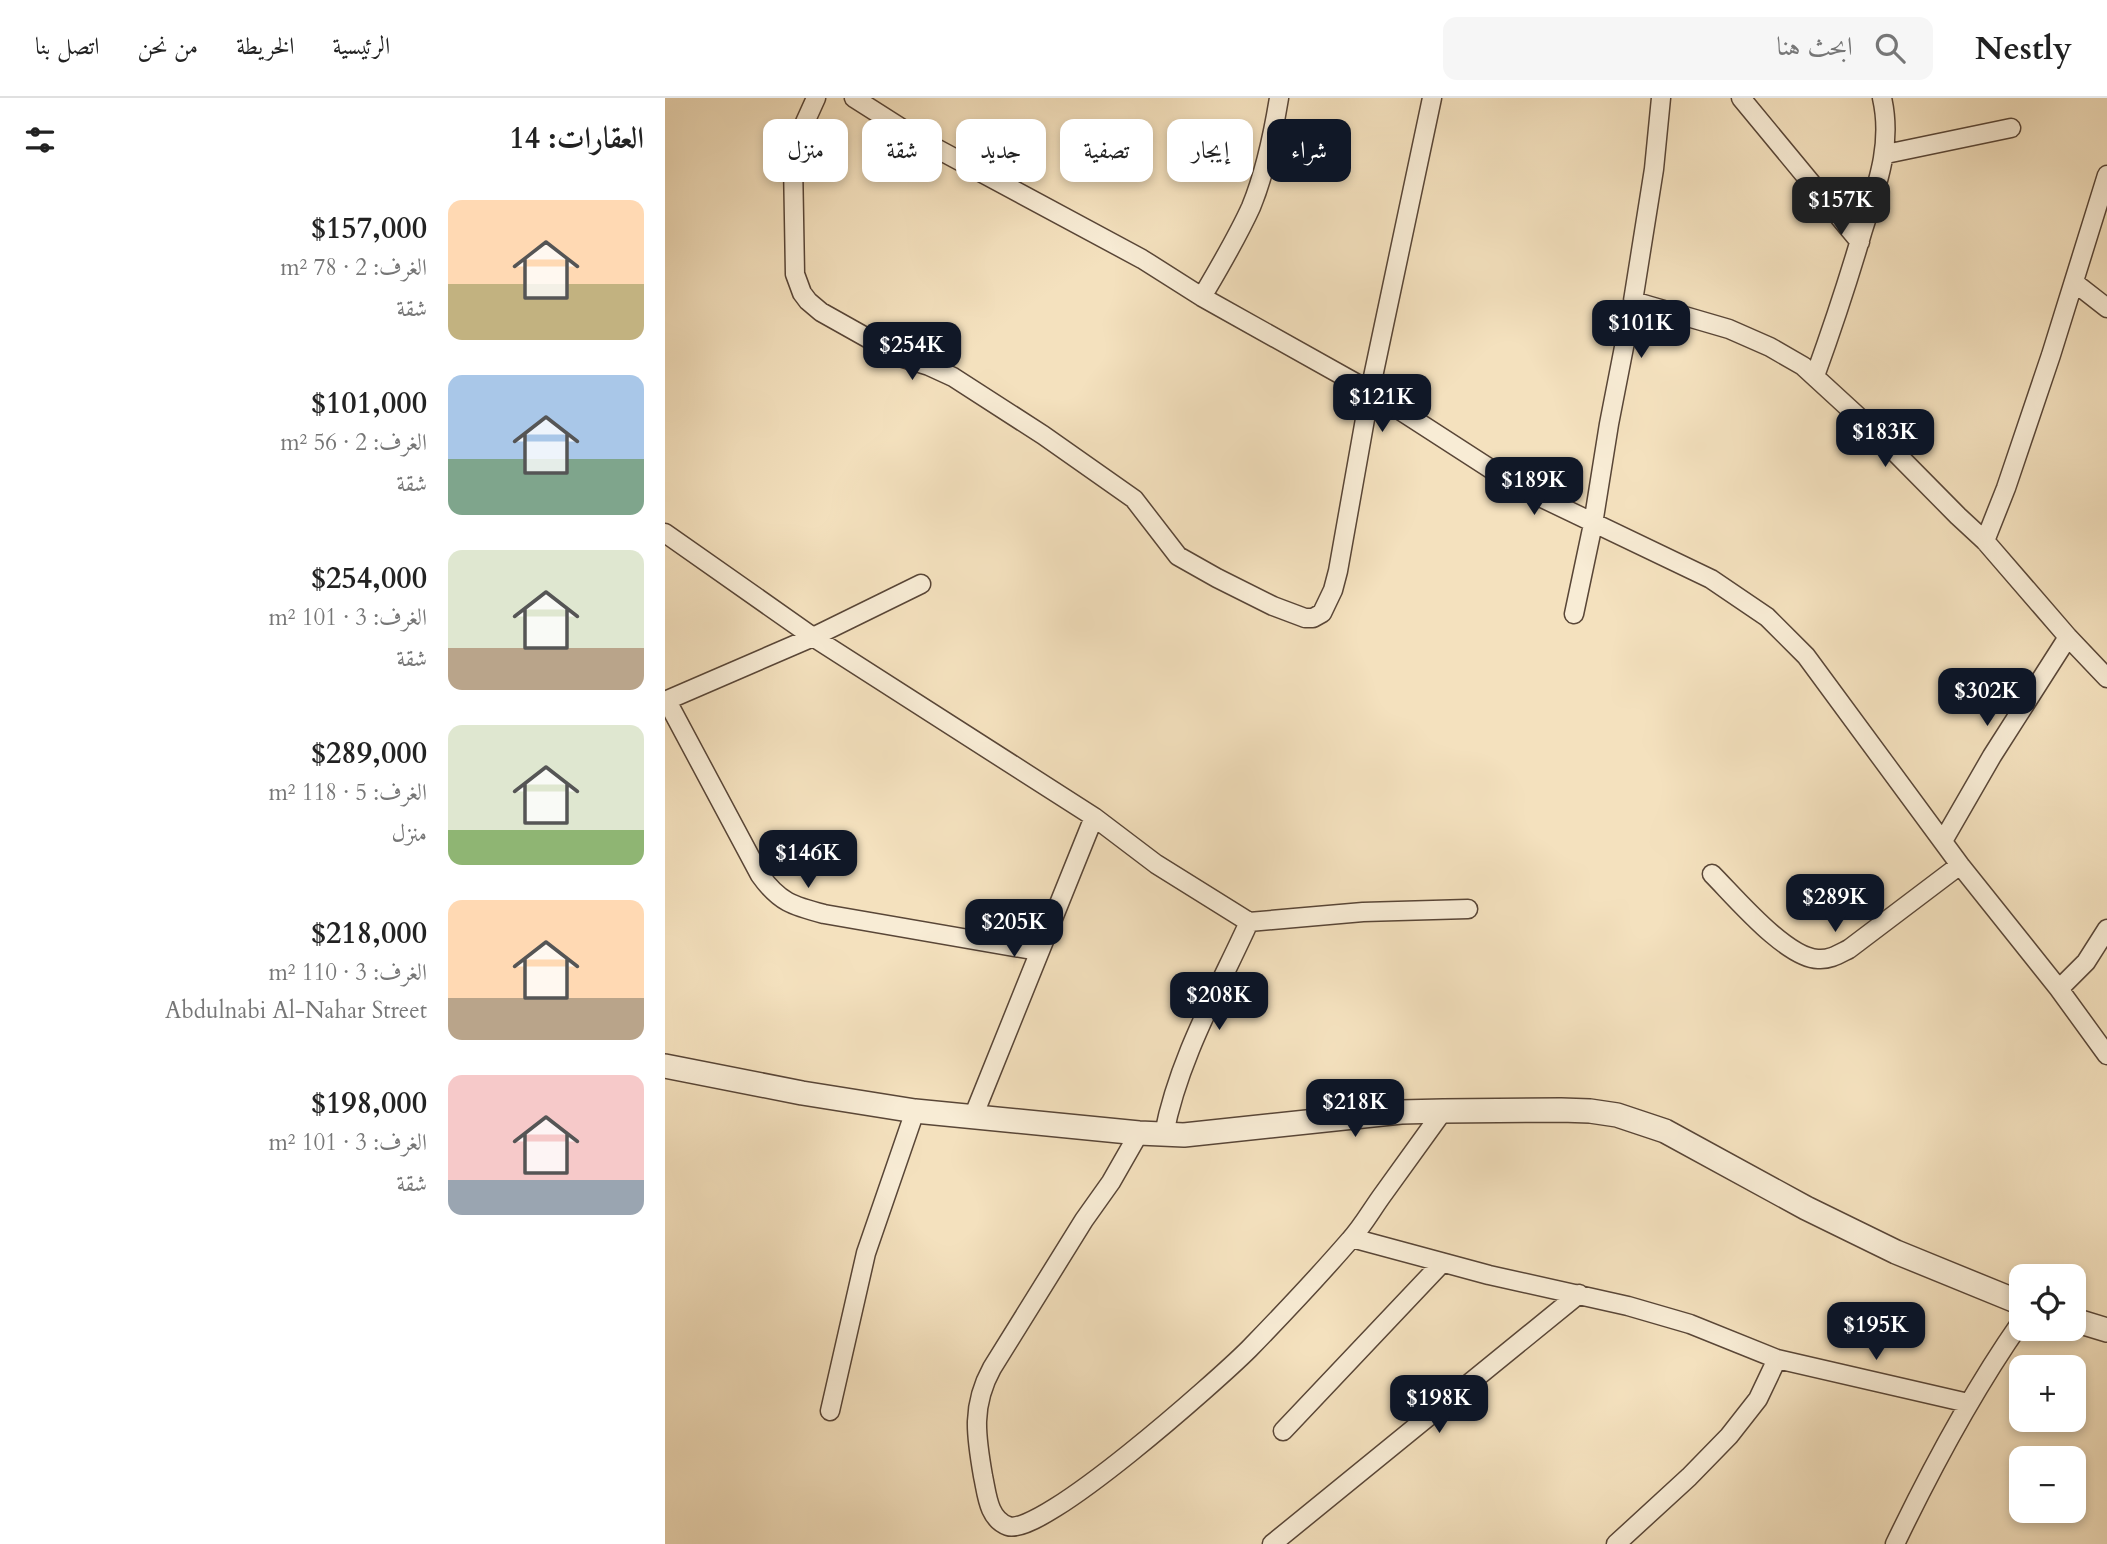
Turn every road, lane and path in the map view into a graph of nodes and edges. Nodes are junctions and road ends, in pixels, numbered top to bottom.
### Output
1 (816, 98) edge
2 (854, 98) edge
3 (1279, 98) edge
4 (1432, 98) edge
5 (1661, 98) edge
6 (1741, 98) edge
7 (1882, 98) edge
8 (2011, 128) dead end
9 (1886, 154) junction
10 (2107, 174) edge
11 (1860, 242) junction
12 (2075, 283) junction
13 (1202, 297) junction
14 (1633, 300) junction
15 (2107, 308) edge
16 (1815, 376) junction
17 (1370, 391) junction
18 (1593, 524) junction
19 (665, 533) edge
20 (1985, 541) junction
21 (921, 584) dead end
22 (1574, 614) dead end
23 (813, 637) junction
24 (2068, 637) junction
25 (2107, 678) edge
26 (666, 701) edge
27 (1094, 817) junction
28 (1943, 841) junction
29 (1960, 865) junction
30 (1712, 874) dead end
31 (1468, 909) dead end
32 (1249, 922) junction
33 (2107, 929) edge
34 (1038, 951) junction
35 (2059, 989) junction
36 (2107, 1055) edge
37 (665, 1066) edge
38 (915, 1111) junction
39 (1443, 1111) junction
40 (973, 1117) junction
41 (1139, 1133) junction
42 (1164, 1134) junction
43 (1352, 1238) junction
44 (1442, 1263) junction
45 (1579, 1294) junction
46 (2009, 1298) edge
47 (2086, 1324) edge
48 (2107, 1330) edge
49 (2009, 1340) edge
50 (1777, 1359) junction
51 (1968, 1403) junction
52 (830, 1410) dead end
53 (1283, 1431) dead end
54 (1272, 1544) edge
55 (1616, 1544) edge
56 (1895, 1544) edge

1 - 17 street
2 - 13 street
3 - 13 street
4 - 17 street
5 - 14 street
6 - 11 street
7 - 9 street
8 - 9 street
9 - 11 street
10 - 12 street
11 - 16 street
12 - 15 street
12 - 20 street
13 - 17 street
14 - 16 street
14 - 18 street
16 - 20 street
17 - 18 street
18 - 22 street
18 - 28 street
19 - 23 street
20 - 24 street
21 - 23 street
23 - 26 street
23 - 27 street
24 - 25 street
24 - 28 street
26 - 34 street
27 - 32 street
27 - 34 street
28 - 29 street
29 - 30 street
29 - 35 street
31 - 32 street
32 - 42 street
33 - 35 street
34 - 40 street
35 - 36 street
37 - 38 street
38 - 40 street
38 - 52 street
39 - 42 street
39 - 43 street
39 - 46 street
40 - 41 street
41 - 42 street
41 - 43 street
43 - 44 street
44 - 45 street
44 - 53 street
45 - 50 street
45 - 54 street
47 - 48 street
49 - 51 street
50 - 51 street
50 - 55 street
51 - 56 street

